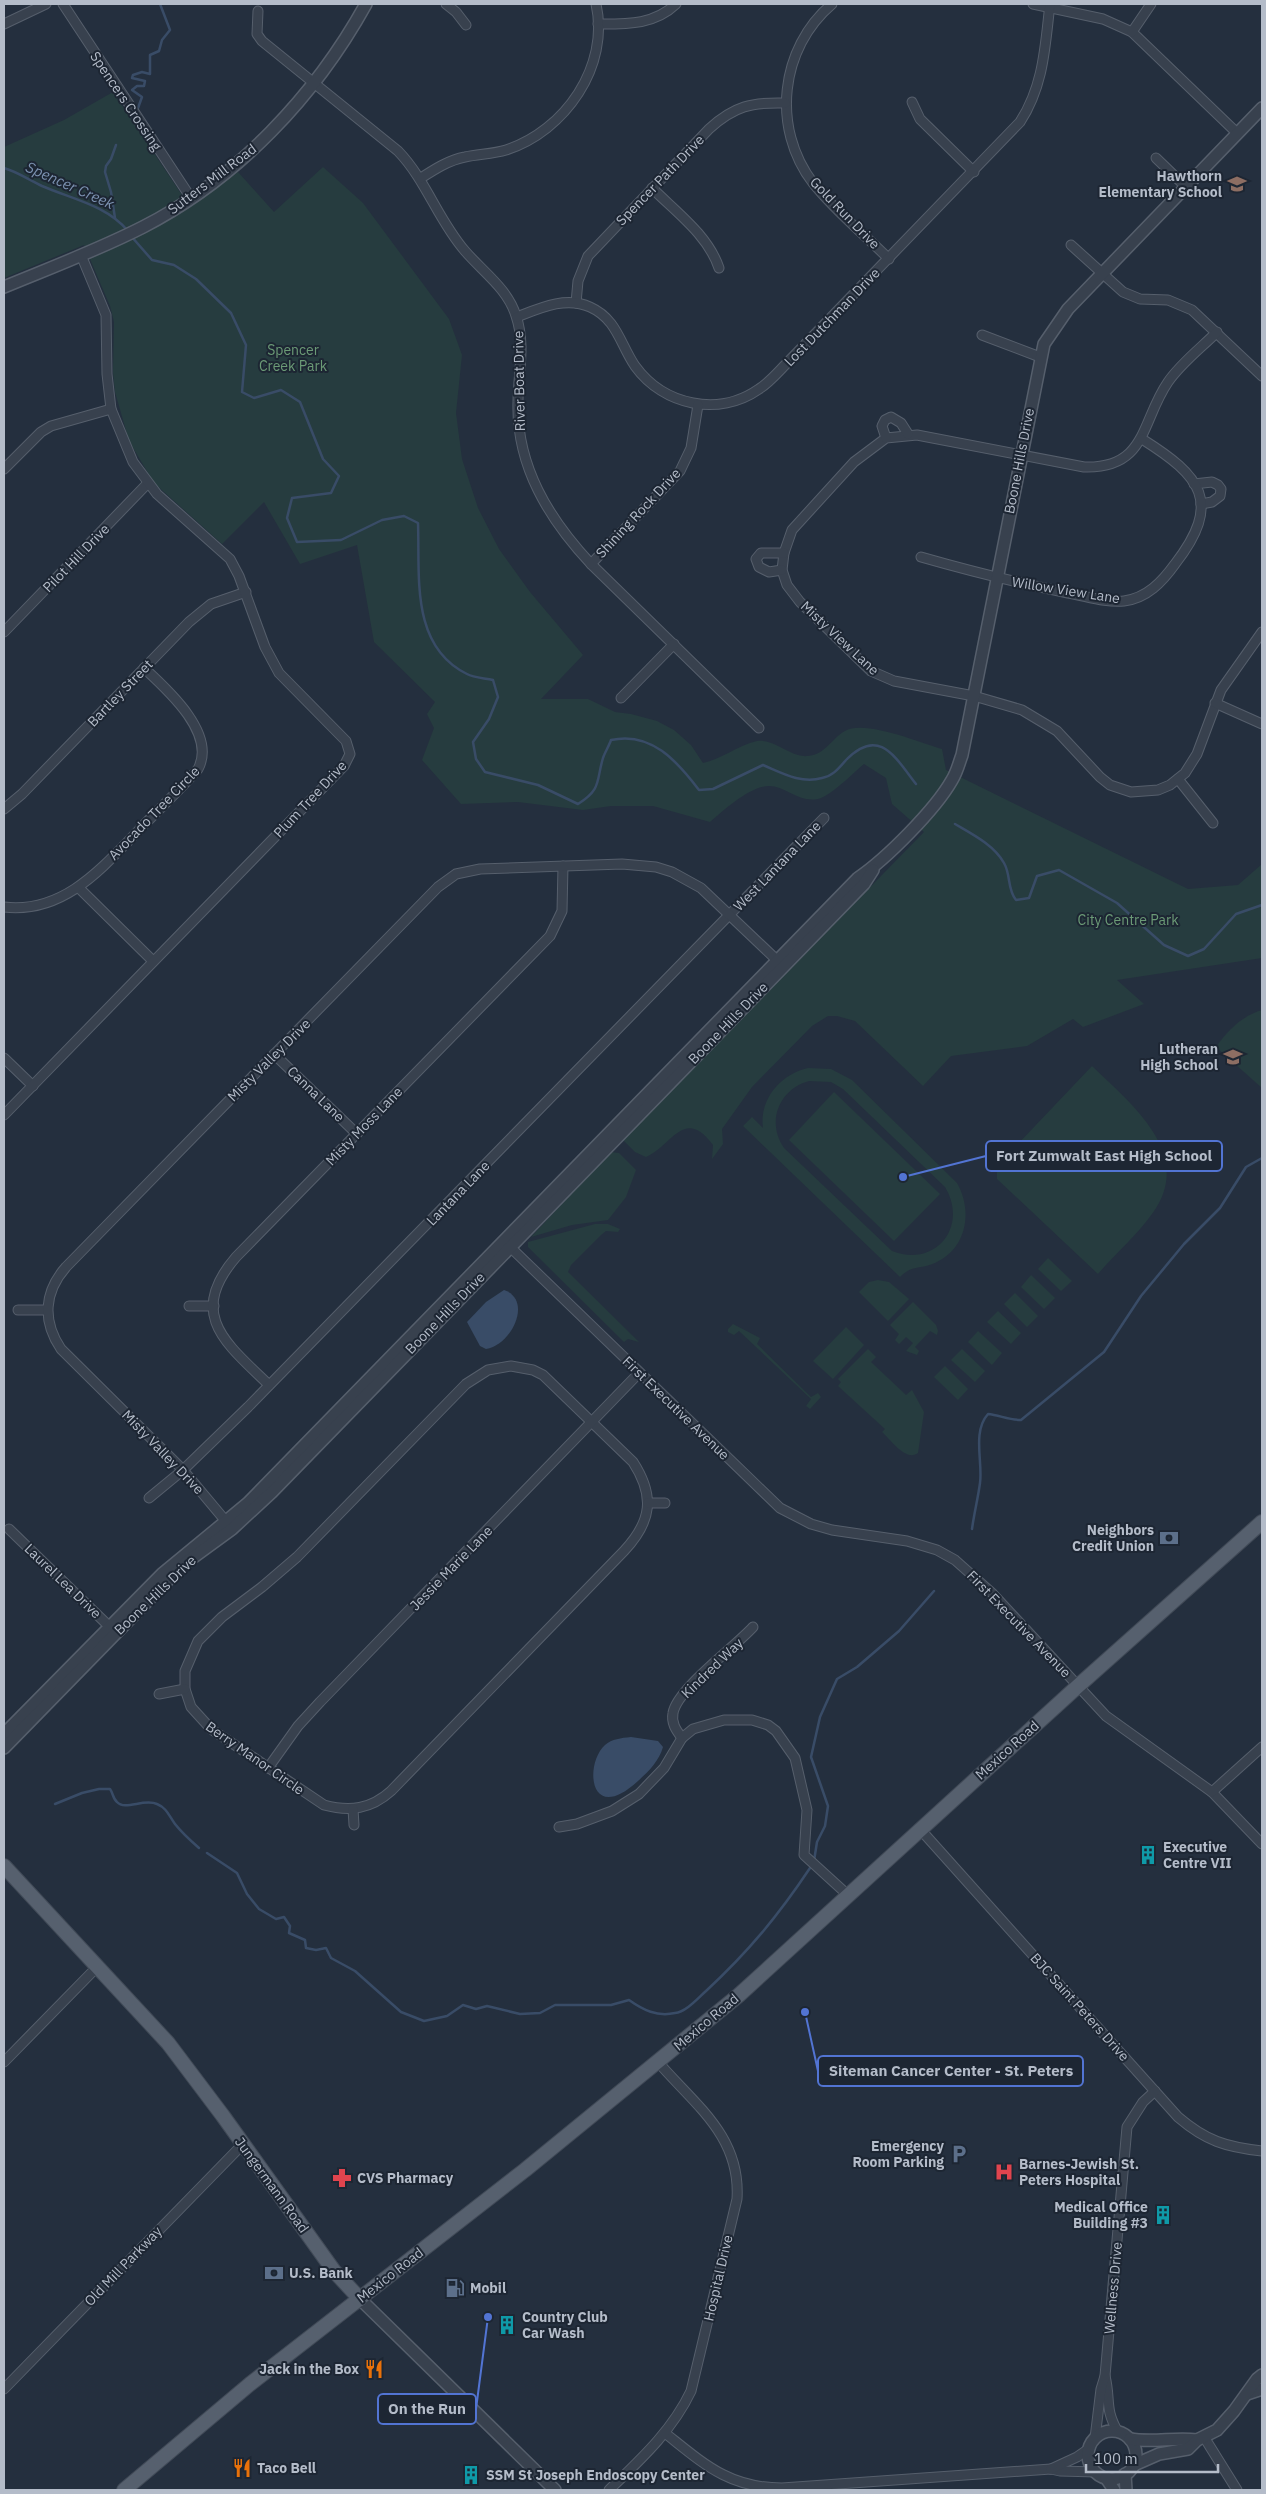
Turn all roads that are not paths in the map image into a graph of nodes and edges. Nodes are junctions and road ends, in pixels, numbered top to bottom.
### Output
1 (46, 4) edge
2 (63, 4) edge
3 (366, 4) edge
4 (446, 4) edge
5 (596, 4) edge
6 (676, 4) edge
7 (832, 4) edge
8 (1033, 4) edge
9 (1151, 4) edge
10 (1050, 5) edge
11 (258, 11) dead end
12 (4, 24) edge
13 (598, 24) junction
14 (466, 26) dead end
15 (1132, 32) junction
16 (314, 83) junction
17 (912, 102) dead end
18 (785, 103) junction
19 (1262, 108) edge
20 (1237, 134) junction
21 (1156, 158) dead end
22 (974, 172) junction
23 (421, 178) junction
24 (1186, 187) junction
25 (652, 188) junction
26 (191, 198) junction
27 (1071, 245) dead end
28 (81, 255) junction
29 (889, 259) junction
30 (719, 268) dead end
31 (1102, 274) junction
32 (4, 287) edge
33 (576, 303) junction
34 (517, 317) junction
35 (1216, 332) junction
36 (982, 335) dead end
37 (1040, 357) junction
38 (1262, 376) edge
39 (698, 405) junction
40 (111, 409) junction
41 (908, 434) junction
42 (886, 438) junction
43 (1142, 439) junction
44 (1020, 456) junction
45 (4, 469) edge
46 (147, 484) junction
47 (1194, 484) junction
48 (1201, 504) junction
49 (784, 552) junction
50 (921, 557) dead end
51 (591, 564) junction
52 (782, 570) junction
53 (995, 579) junction
54 (246, 592) junction
55 (4, 632) edge
56 (1262, 632) edge
57 (674, 644) junction
58 (144, 668) junction
59 (974, 696) junction
60 (621, 698) dead end
61 (1215, 703) junction
62 (1262, 724) edge
63 (759, 728) dead end
64 (1178, 779) junction
65 (4, 809) edge
66 (824, 818) dead end
67 (1213, 823) dead end
68 (563, 866) junction
69 (79, 888) junction
70 (4, 907) edge
71 (730, 914) junction
72 (153, 961) junction
73 (780, 964) junction
74 (274, 1054) junction
75 (4, 1058) edge
76 (32, 1086) junction
77 (4, 1115) edge
78 (357, 1134) junction
79 (507, 1243) junction
80 (189, 1306) dead end
81 (214, 1306) junction
82 (18, 1310) dead end
83 (47, 1310) junction
84 (639, 1373) junction
85 (269, 1385) junction
86 (592, 1422) junction
87 (183, 1470) junction
88 (149, 1498) dead end
89 (648, 1503) junction
90 (666, 1503) dead end
91 (1262, 1522) edge
92 (229, 1526) junction
93 (9, 1529) dead end
94 (753, 1627) dead end
95 (113, 1630) junction
96 (1078, 1686) junction
97 (185, 1689) junction
98 (159, 1694) dead end
99 (4, 1734) edge
100 (682, 1738) junction
101 (1262, 1747) edge
102 (4, 1748) edge
103 (268, 1768) junction
104 (1212, 1792) junction
105 (354, 1809) junction
106 (354, 1825) dead end
107 (559, 1827) dead end
108 (920, 1830) junction
109 (1262, 1844) edge
110 (4, 1866) edge
111 (849, 1896) junction
112 (98, 1966) junction
113 (4, 2062) edge
114 (658, 2062) junction
115 (1155, 2091) junction
116 (243, 2144) junction
117 (1262, 2151) edge
118 (360, 2299) junction
119 (1262, 2375) edge
120 (1105, 2376) junction
121 (4, 2389) edge
122 (1262, 2389) edge
123 (1247, 2394) junction
124 (1118, 2432) junction
125 (665, 2433) junction
126 (1201, 2438) junction
127 (1130, 2439) junction
128 (1092, 2443) junction
129 (1134, 2465) junction
130 (1050, 2469) junction
131 (1125, 2474) junction
132 (1101, 2475) junction
133 (124, 2490) edge
134 (555, 2490) edge
135 (609, 2490) edge
136 (1114, 2490) edge
137 (1126, 2490) edge
138 (1237, 2490) edge

1 - 12 street
2 - 26 street, Spencers Crossing
3 - 16 street, Sutters Mill Road
4 - 14 street
5 - 13 street
6 - 13 street
7 - 18 street, Gold Run Drive
8 - 10 street
9 - 15 street
10 - 15 street
10 - 22 street, Lost Dutchman Drive
11 - 16 street, River Boat Drive
13 - 23 street
15 - 20 street
16 - 23 street, River Boat Drive
16 - 26 street, Sutters Mill Road
17 - 22 street
18 - 25 street, Spencer Path Drive
18 - 29 street, Gold Run Drive
19 - 20 street, Boone Hills Drive
20 - 24 street, Boone Hills Drive
21 - 24 street
22 - 29 street, Lost Dutchman Drive
23 - 34 street, River Boat Drive
24 - 31 street, Boone Hills Drive
25 - 30 street
25 - 33 street, Spencer Path Drive
26 - 28 street, Sutters Mill Road
27 - 31 street
28 - 32 street, Sutters Mill Road
28 - 40 street, Plum Tree Drive
29 - 39 street, Lost Dutchman Drive
31 - 35 street
31 - 37 street, Boone Hills Drive
33 - 34 street, Lost Dutchman Drive
33 - 39 street, Lost Dutchman Drive
34 - 51 street, River Boat Drive
35 - 38 street
35 - 43 street
36 - 37 street
37 - 44 street, Boone Hills Drive
39 - 51 street, Shining Rock Drive
40 - 45 street
40 - 46 street, Plum Tree Drive
41 - 42 street
41 - 42 street
41 - 44 street
42 - 49 street
43 - 44 street
43 - 47 street, Willow View Lane
44 - 53 street, Boone Hills Drive
46 - 54 street, Plum Tree Drive
46 - 55 street, Pilot Hill Drive
47 - 48 street, Willow View Lane
47 - 48 street
48 - 53 street, Willow View Lane
49 - 52 street
49 - 52 street
50 - 53 street, Willow View Lane
51 - 57 street, River Boat Drive
52 - 59 street, Misty View Lane
53 - 59 street, Boone Hills Drive
54 - 58 street, Bartley Street
54 - 72 street, Plum Tree Drive
56 - 61 street
57 - 60 street
57 - 63 street, River Boat Drive
58 - 65 street, Bartley Street
58 - 69 street, Avocado Tree Circle
59 - 64 street, Misty View Lane
59 - 73 street, Boone Hills Drive
61 - 62 street
61 - 64 street
64 - 67 street
66 - 71 street, West Lantana Lane
68 - 71 street, Misty Valley Drive
68 - 74 street, Misty Valley Drive
68 - 78 street, Misty Moss Lane
69 - 70 street, Avocado Tree Circle
69 - 72 street
71 - 73 street, Misty Valley Drive
71 - 85 street, Lantana Lane
72 - 76 street, Plum Tree Drive
73 - 79 street, Boone Hills Drive
74 - 78 street, Canna Lane
74 - 83 street, Misty Valley Drive
75 - 76 street
76 - 77 street, Plum Tree Drive
78 - 81 street, Misty Moss Lane
79 - 84 street, First Executive Avenue
79 - 92 street, Boone Hills Drive
80 - 81 street
81 - 85 street, Misty Moss Lane
82 - 83 street
83 - 87 street, Misty Valley Drive
84 - 86 street, Jessie Marie Lane
84 - 96 street, First Executive Avenue
85 - 87 street, Lantana Lane
86 - 89 street, Berry Manor Circle
86 - 97 street, Berry Manor Circle
86 - 103 street, Jessie Marie Lane
87 - 88 street, Lantana Lane
87 - 92 street, Misty Valley Drive
89 - 90 street
89 - 105 street, Berry Manor Circle
91 - 96 main road, Mexico Road
92 - 95 street, Boone Hills Drive
93 - 95 street, Laurel Lea Drive
94 - 100 street, Kindred Way
95 - 99 street, Boone Hills Drive
95 - 102 street, Boone Hills Drive
96 - 104 street, First Executive Avenue
96 - 108 main road, Mexico Road
97 - 98 street
97 - 103 street, Berry Manor Circle
100 - 107 street
100 - 111 street
101 - 104 street
103 - 105 street, Berry Manor Circle
104 - 109 street, First Executive Avenue
105 - 106 street
108 - 111 main road, Mexico Road
108 - 115 street, BJC Saint Peters Drive
110 - 112 main road, Jungermann Road
111 - 114 main road, Mexico Road
112 - 113 street
112 - 116 main road, Jungermann Road
114 - 118 main road, Mexico Road
114 - 125 street, Hospital Drive
115 - 117 street, BJC Saint Peters Drive
115 - 120 street, Wellness Drive
116 - 118 main road, Jungermann Road
116 - 121 street, Old Mill Parkway
118 - 133 main road, Mexico Road
118 - 134 street, Jungermann Road
119 - 123 street
120 - 124 street, Wellness Drive
120 - 128 street, Wellness Drive
122 - 123 street
123 - 126 street
124 - 127 street
124 - 128 street
125 - 130 street
125 - 135 street, Hospital Drive
126 - 127 street
126 - 129 street
126 - 138 street
127 - 129 street
128 - 130 street
128 - 132 street
129 - 131 street
130 - 132 street
131 - 132 street
131 - 137 street
132 - 136 street

